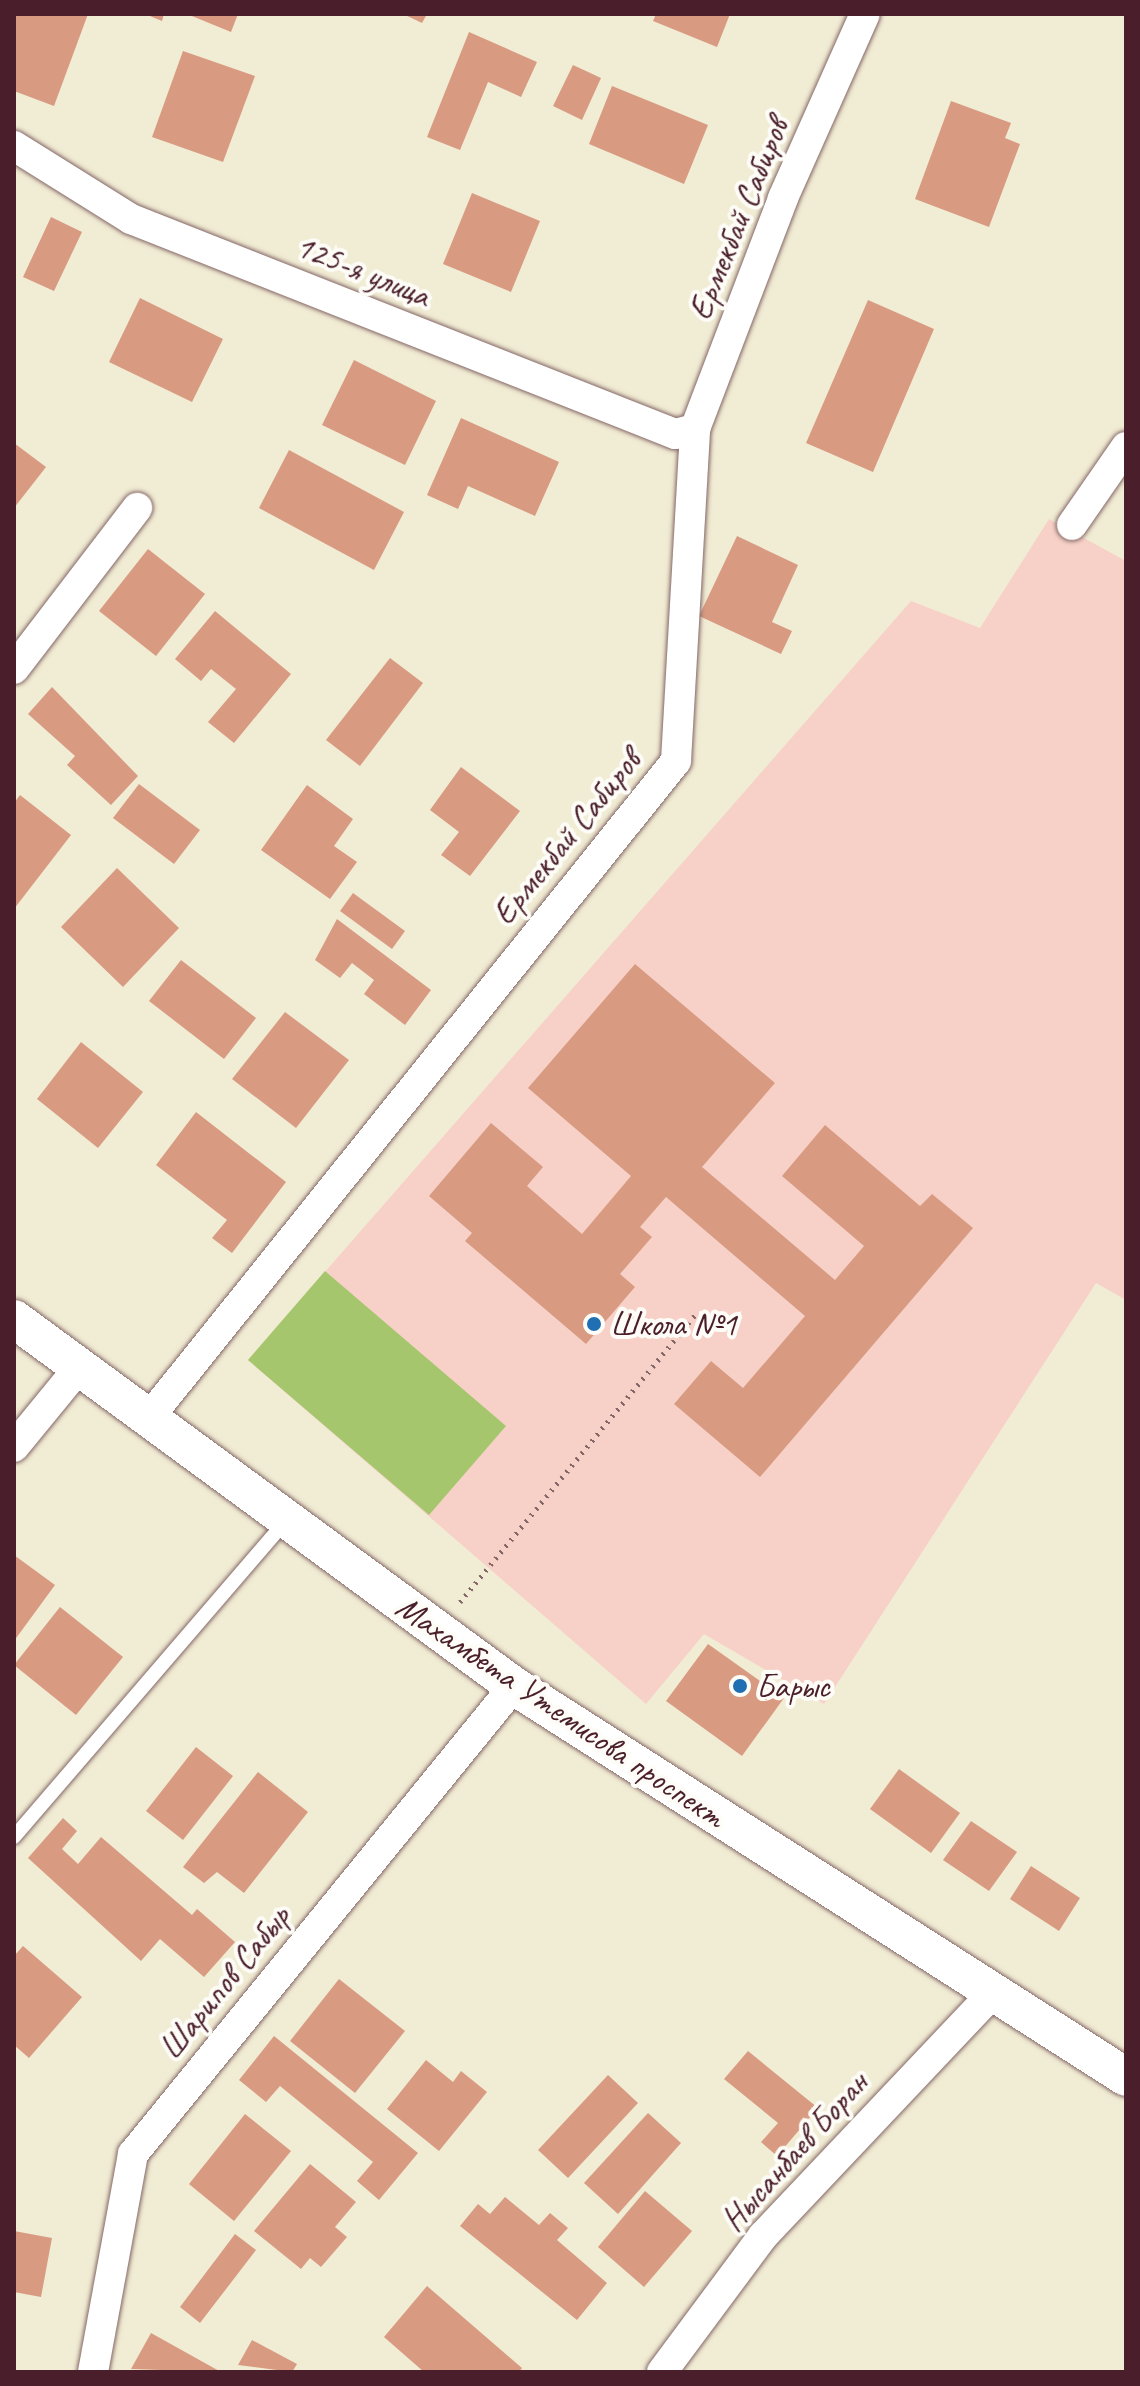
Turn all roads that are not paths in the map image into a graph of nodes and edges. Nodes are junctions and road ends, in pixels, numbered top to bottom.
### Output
1 (865, 14) edge
2 (14, 146) edge
3 (695, 429) junction
4 (1126, 447) edge
5 (137, 508) dead end
6 (1072, 525) dead end
7 (14, 669) edge
8 (14, 1319) edge
9 (77, 1370) junction
10 (147, 1420) junction
11 (14, 1447) edge
12 (285, 1522) junction
13 (514, 1686) junction
14 (14, 1837) edge
15 (994, 1992) junction
16 (1126, 2077) edge
17 (93, 2372) edge
18 (662, 2372) edge

1 - 3 street, Ермекбай Сабиров
2 - 3 street, 125-я улица
3 - 10 street, Ермекбай Сабиров
4 - 6 street
5 - 7 street
8 - 9 street, Махамбета Утемисова проспект
9 - 10 street, Махамбета Утемисова проспект
9 - 11 street
10 - 12 street, Махамбета Утемисова проспект
12 - 13 street, Махамбета Утемисова проспект
12 - 14 lane
13 - 15 street, Махамбета Утемисова проспект
13 - 17 street, Шарипов Сабыр
15 - 16 street, Махамбета Утемисова проспект
15 - 18 street, Нысанбаев Боран

